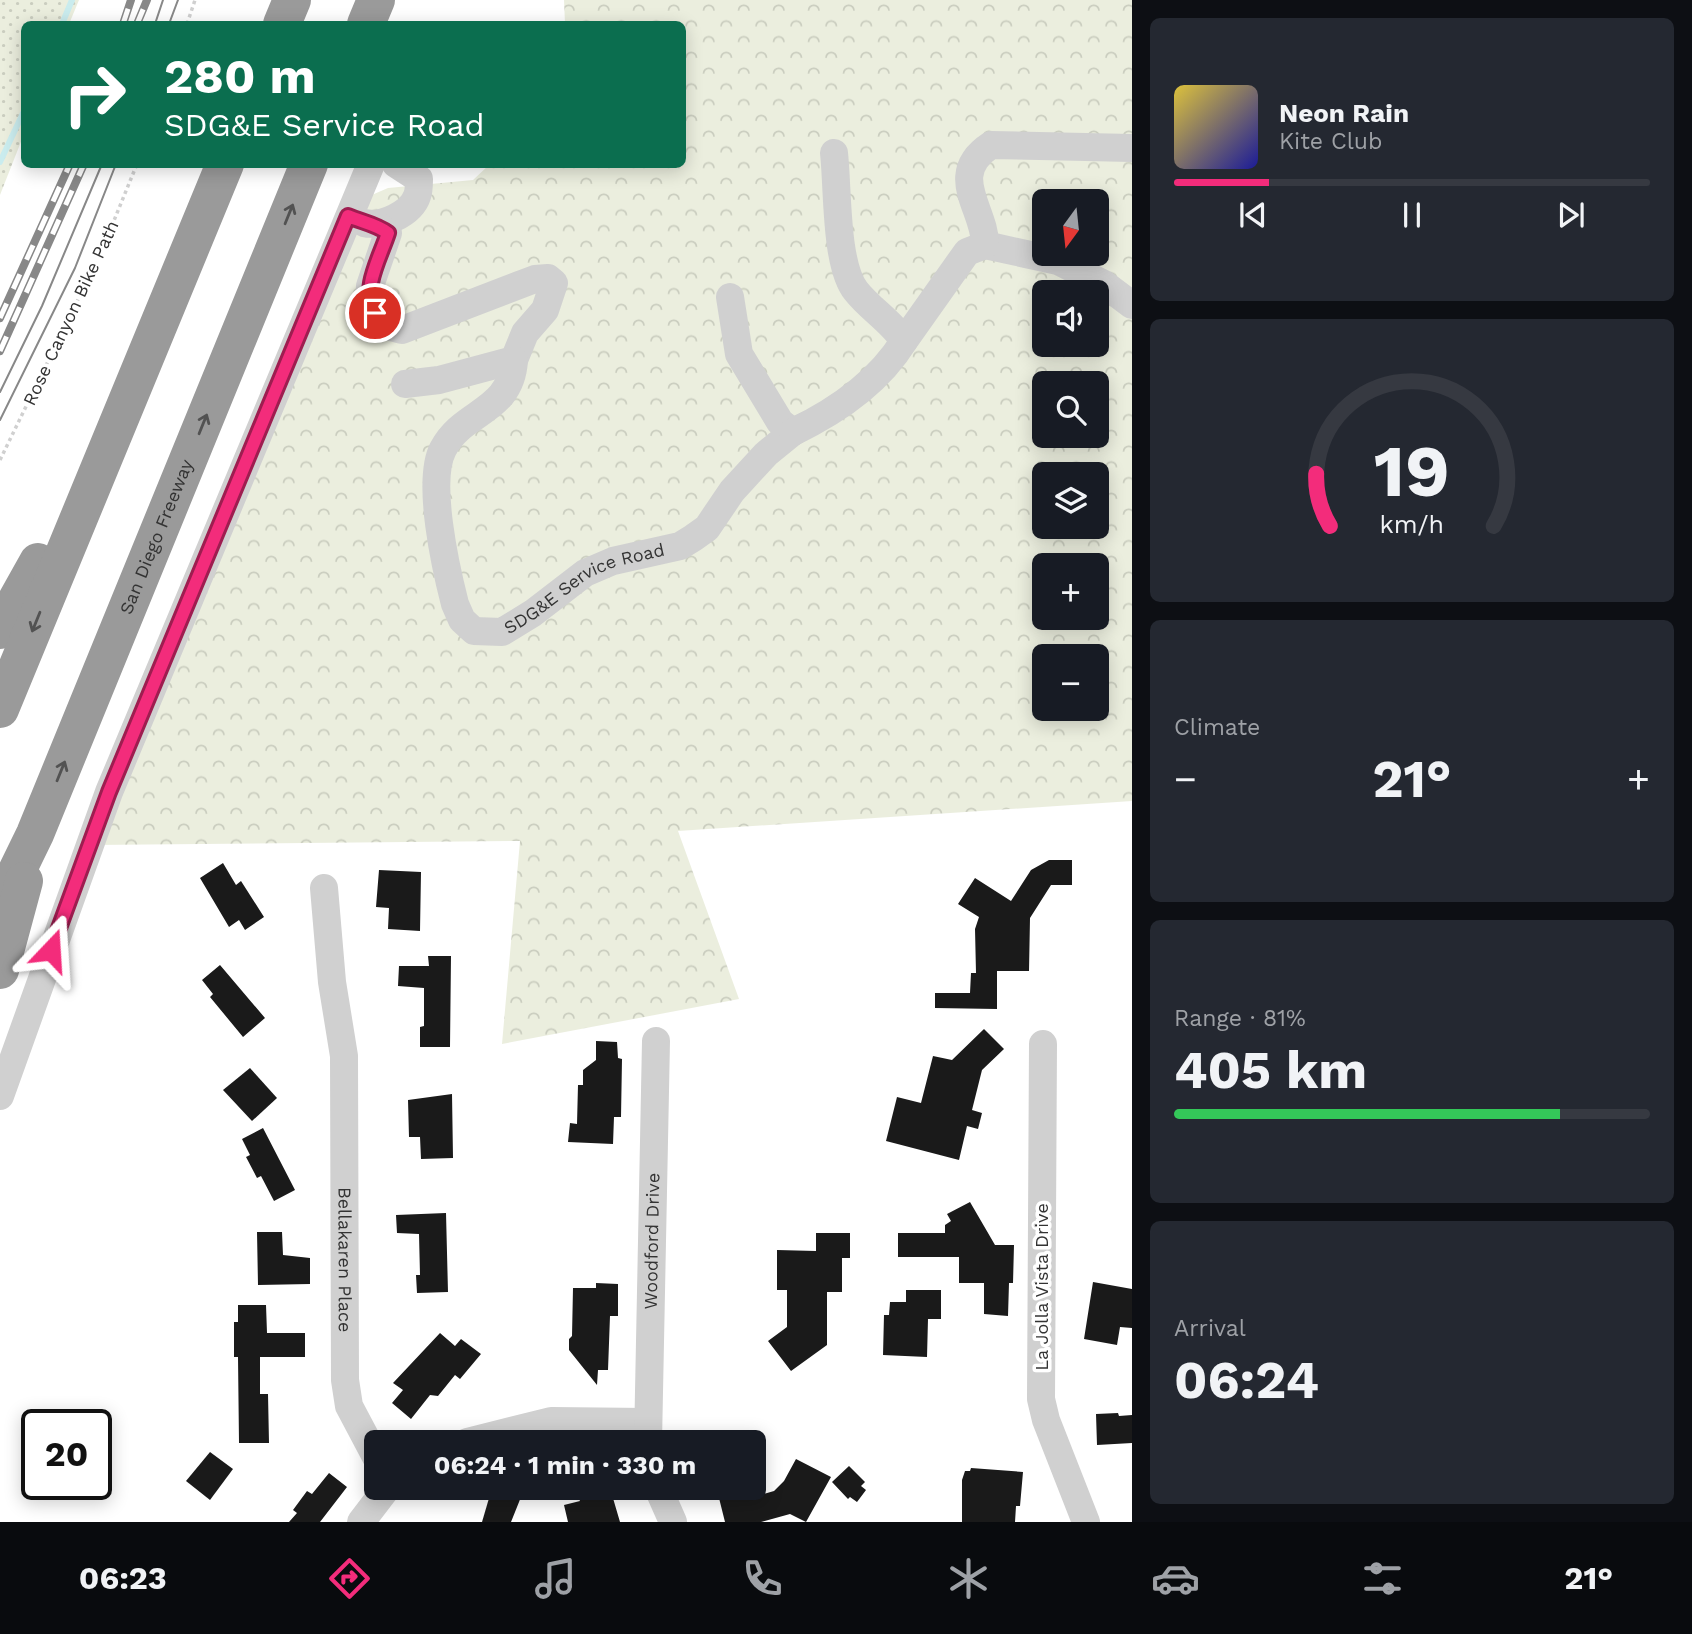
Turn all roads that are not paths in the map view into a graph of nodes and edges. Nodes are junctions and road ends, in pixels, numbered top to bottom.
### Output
1 (292, 0) edge
2 (376, 0) edge
3 (283, 21) edge
4 (367, 21) edge
5 (1132, 148) edge
6 (834, 153) dead end
7 (223, 168) edge
8 (307, 168) edge
9 (369, 168) edge
10 (402, 168) edge
11 (348, 216) junction
12 (202, 219) junction
13 (377, 224) junction
14 (985, 245) junction
15 (730, 297) dead end
16 (1132, 305) edge
17 (904, 341) junction
18 (514, 359) junction
19 (405, 384) dead end
20 (793, 432) junction
21 (0, 629) edge
22 (0, 709) edge
23 (35, 834) junction
24 (324, 888) dead end
25 (0, 906) edge
26 (0, 970) edge
27 (656, 1041) dead end
28 (1043, 1044) dead end
29 (0, 1097) edge
30 (515, 1430) edge
31 (630, 1430) edge
32 (648, 1430) edge
33 (364, 1434) edge
34 (378, 1500) edge
35 (663, 1500) edge
36 (361, 1522) edge
37 (673, 1522) edge
38 (1086, 1522) edge

1 - 3 highway
2 - 4 highway
5 - 14 street
6 - 17 street
7 - 12 highway
23 -> 8 highway, San Diego Freeway
9 - 11 street
10 - 13 street
11 - 13 street
11 - 29 street
12 - 21 highway
12 -> 22 highway
13 - 18 street, SDG&E Service Road
14 - 16 street
14 - 17 street, SDG&E Service Road
15 - 20 street
17 - 20 street, SDG&E Service Road
18 - 19 street
18 - 20 street, SDG&E Service Road
23 - 25 highway, San Diego Freeway
23 - 26 highway
24 - 33 street, Bellakaren Place
27 - 32 street, Woodford Drive
28 - 38 street, La Jolla Vista Drive
30 - 31 street
34 - 36 street
35 - 37 street

